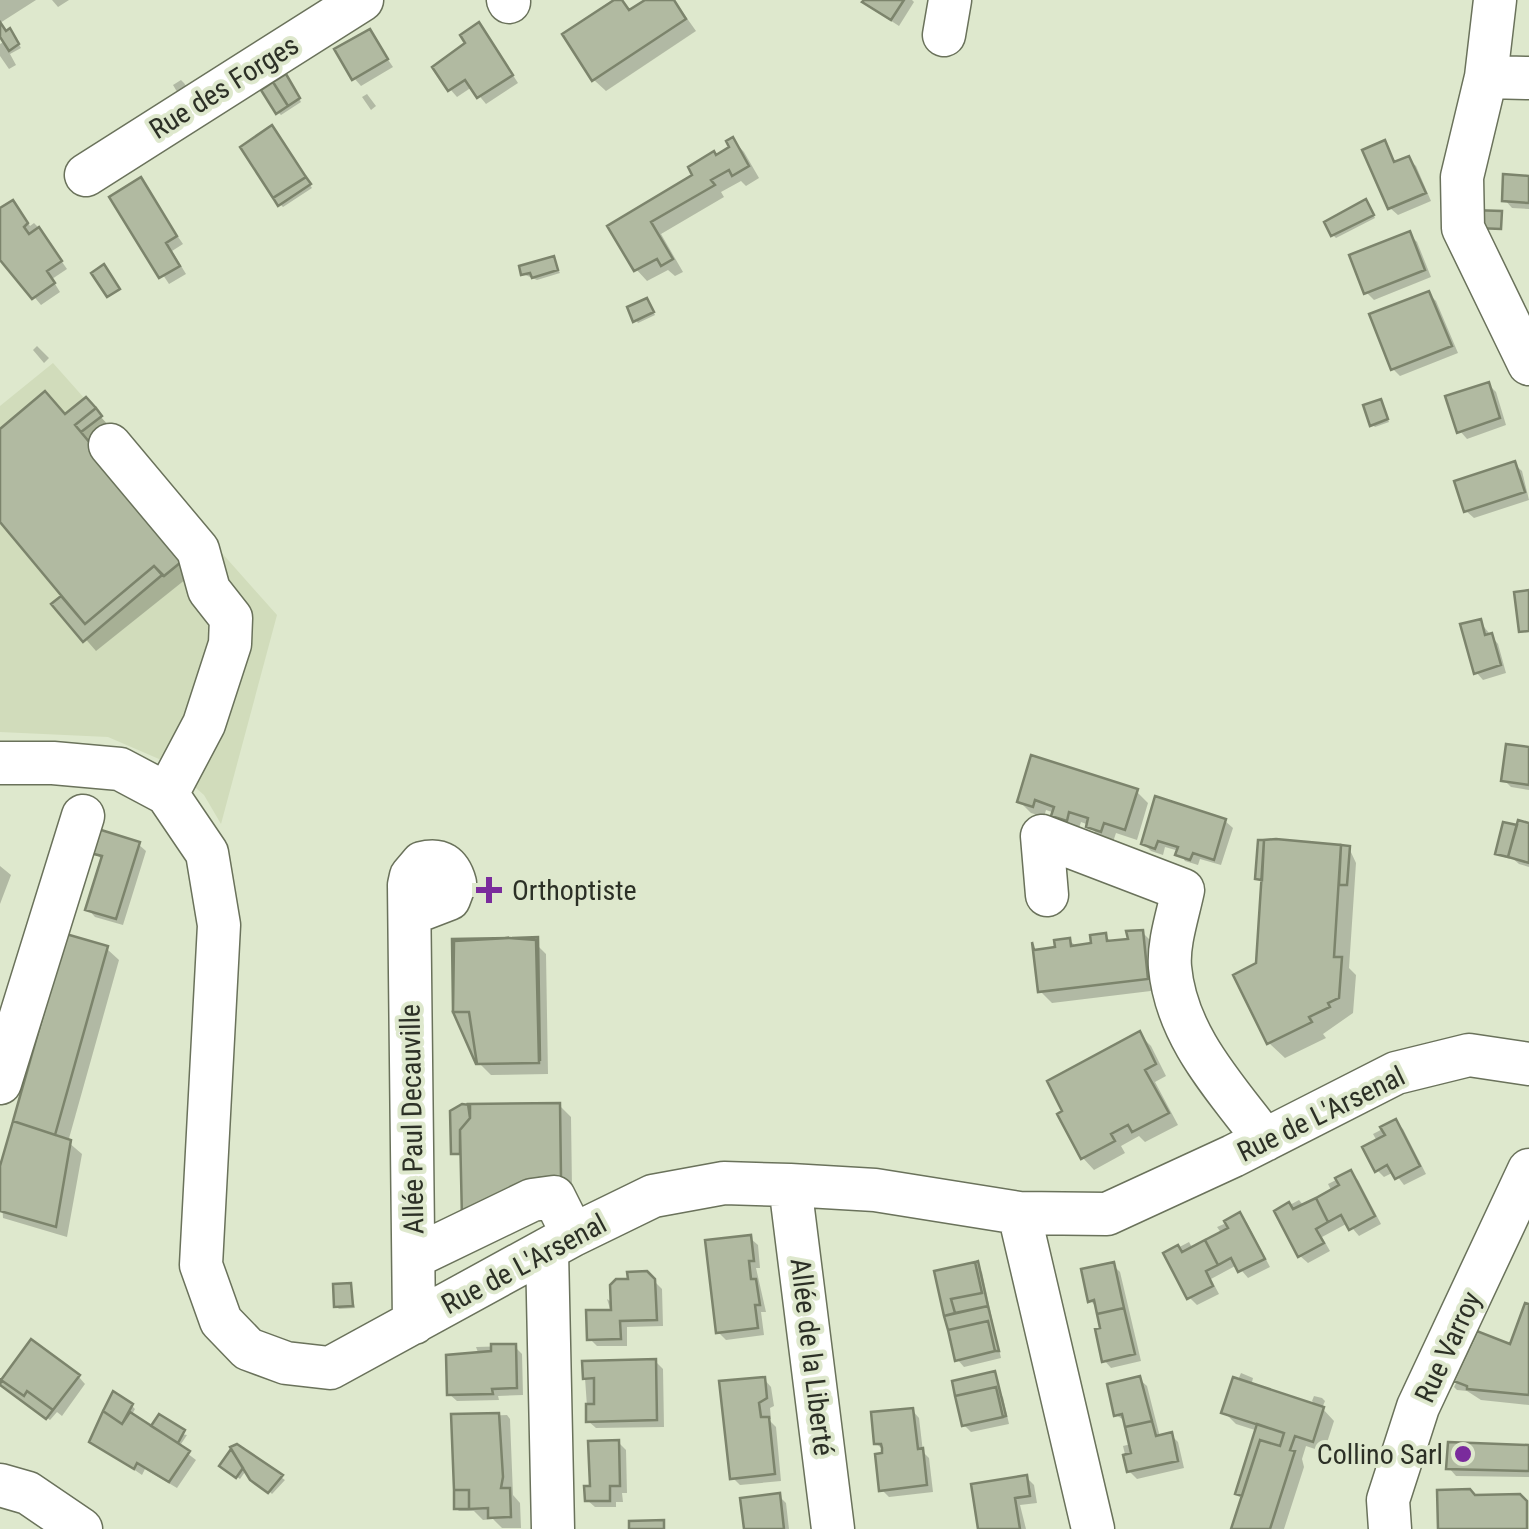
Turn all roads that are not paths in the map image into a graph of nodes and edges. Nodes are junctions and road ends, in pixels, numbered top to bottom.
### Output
1 (362, 0) edge
2 (1495, 0) edge
3 (1486, 78) junction
4 (1529, 78) edge
5 (86, 175) dead end
6 (1529, 364) edge
7 (110, 445) dead end
8 (0, 763) edge
9 (167, 794) junction
10 (83, 816) dead end
11 (1047, 894) dead end
12 (410, 914) dead end
13 (10, 1018) edge
14 (1529, 1064) edge
15 (0, 1083) edge
16 (1265, 1140) junction
17 (1529, 1170) edge
18 (790, 1185) junction
19 (1019, 1213) junction
20 (560, 1243) junction
21 (414, 1258) junction
22 (414, 1323) junction
23 (0, 1485) edge
24 (81, 1529) edge
25 (554, 1529) edge
26 (833, 1529) edge
27 (1093, 1529) edge
28 (1390, 1529) edge

1 - 5 street, Rue des Forges
2 - 3 street
3 - 4 street
3 - 6 street
7 - 9 street
8 - 9 street, Rue de L'Arsenal
9 - 22 street, Rue de L'Arsenal
10 - 13 street
11 - 16 street
12 - 21 street, Allée Paul Decauville
13 - 15 street
14 - 16 street, Rue de L'Arsenal
16 - 19 street, Rue de L'Arsenal
17 - 28 street, Rue Varroy
18 - 19 street, Rue de L'Arsenal
18 - 20 street, Rue de L'Arsenal
18 - 26 street, Allée de la Liberté
19 - 27 street
20 - 21 street
20 - 22 street, Rue de L'Arsenal
20 - 25 street
21 - 22 street, Allée Paul Decauville
23 - 24 street

